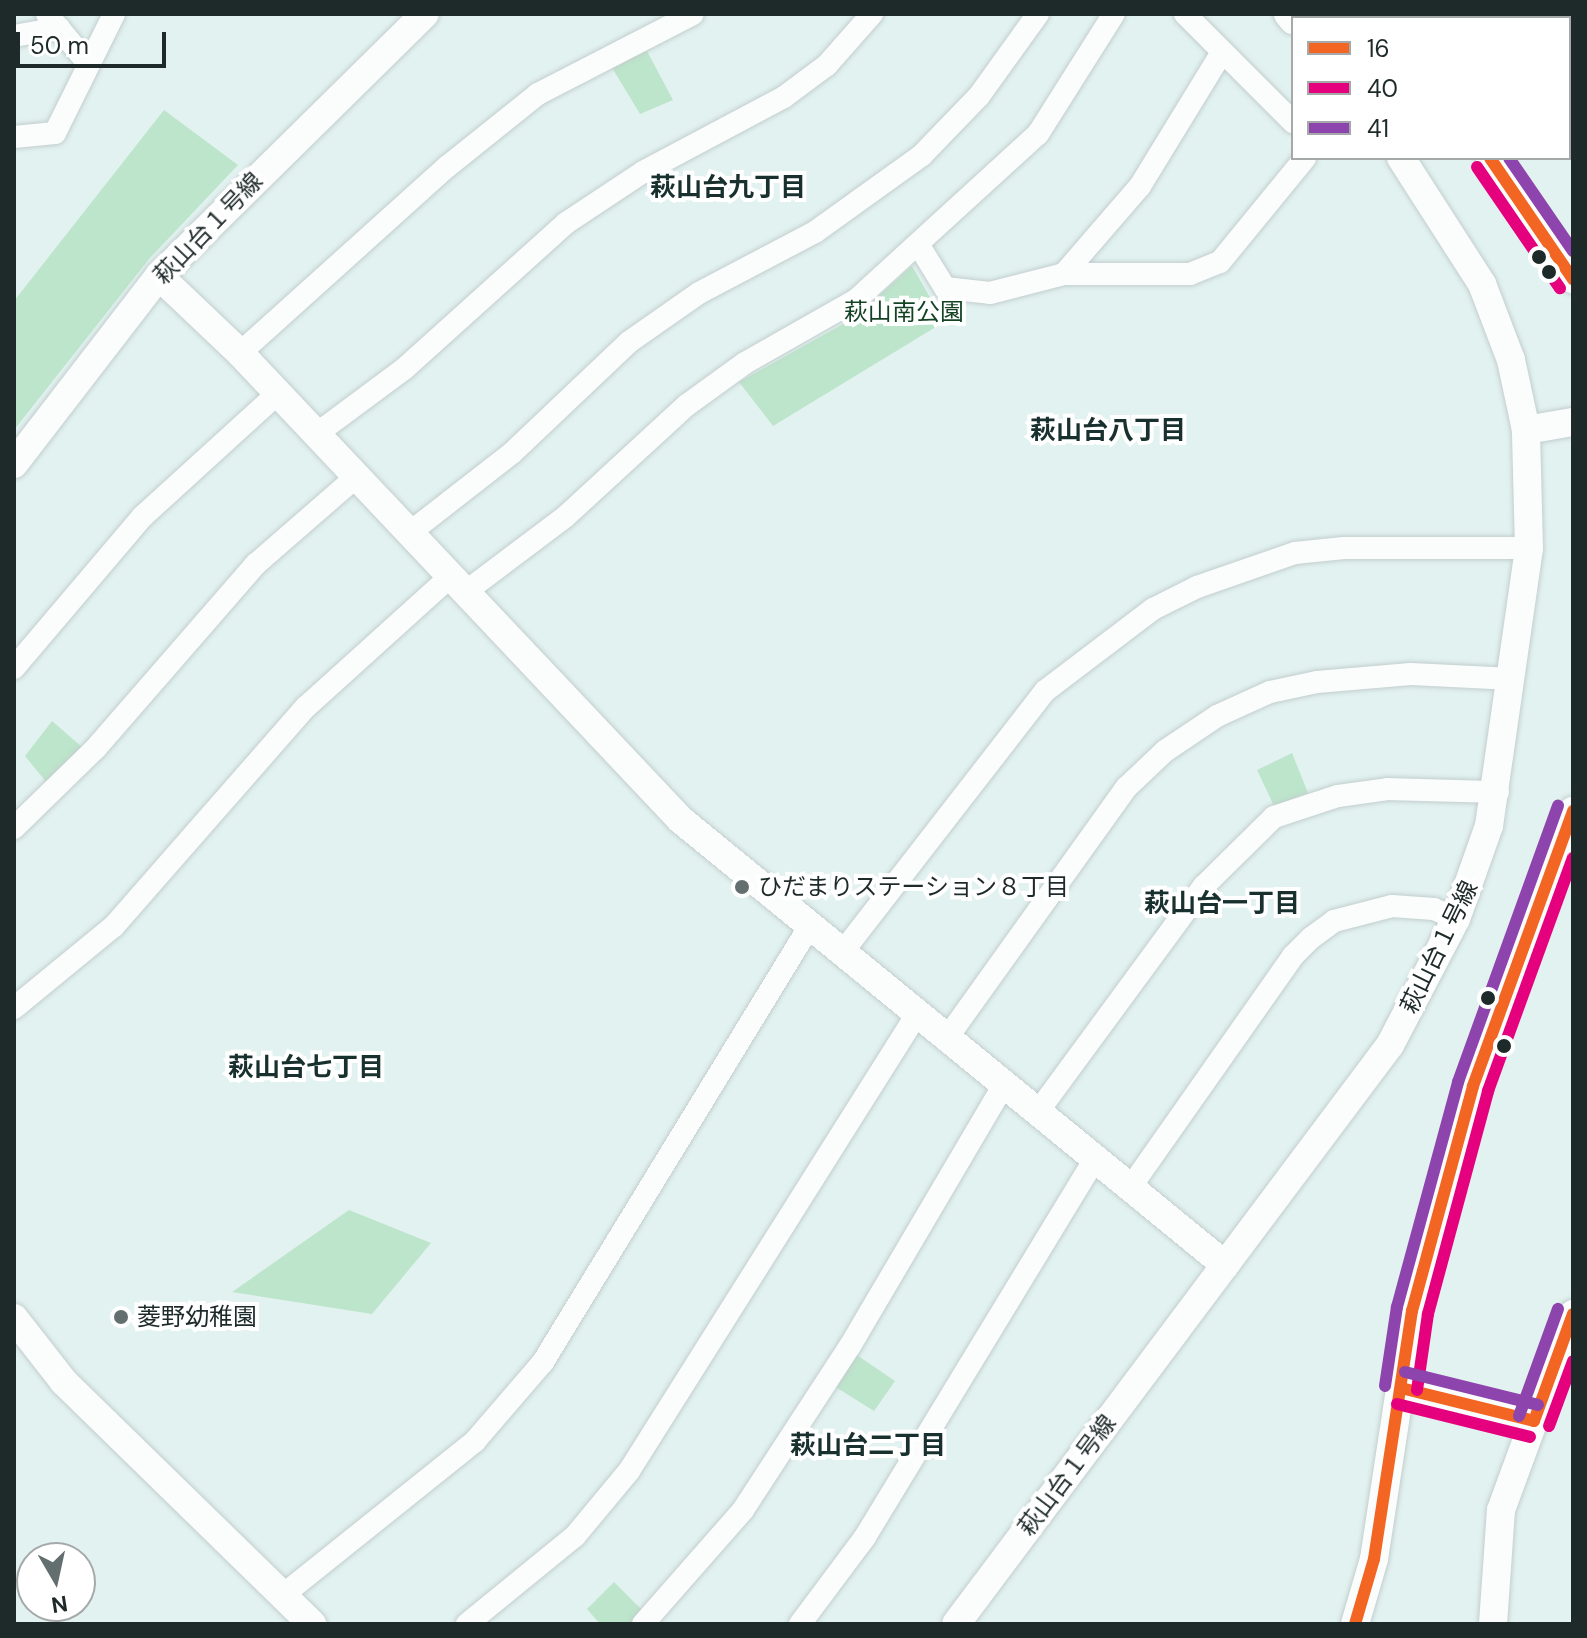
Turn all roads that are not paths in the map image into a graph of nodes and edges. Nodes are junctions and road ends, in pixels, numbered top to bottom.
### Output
1 (114, 14) edge
2 (425, 14) edge
3 (693, 14) edge
4 (872, 14) edge
5 (1038, 14) edge
6 (1114, 14) edge
7 (1185, 14) edge
8 (53, 21) edge
9 (14, 36) edge
10 (1222, 52) junction
11 (87, 62) junction
12 (1291, 120) edge
13 (14, 137) edge
14 (1303, 160) edge
15 (1402, 160) edge
16 (1491, 160) edge
17 (918, 244) junction
18 (1064, 274) junction
19 (159, 276) junction
20 (1573, 279) edge
21 (240, 353) junction
22 (276, 395) junction
23 (1573, 422) edge
24 (1526, 430) junction
25 (315, 435) junction
26 (14, 464) edge
27 (356, 477) junction
28 (408, 534) junction
29 (1529, 548) junction
30 (457, 585) junction
31 (14, 668) edge
32 (1513, 679) junction
33 (1498, 792) junction
34 (1573, 811) edge
35 (14, 828) edge
36 (1456, 919) junction
37 (809, 927) junction
38 (841, 954) junction
39 (14, 1008) edge
40 (917, 1014) junction
41 (947, 1038) junction
42 (1003, 1086) junction
43 (1037, 1113) junction
44 (1095, 1159) junction
45 (1130, 1188) junction
46 (1225, 1265) junction
47 (1573, 1314) edge
48 (14, 1318) edge
49 (1401, 1388) junction
50 (1534, 1421) junction
51 (283, 1595) junction
52 (312, 1624) edge
53 (467, 1624) edge
54 (643, 1624) edge
55 (800, 1624) edge
56 (956, 1624) edge
57 (1355, 1624) edge
58 (1493, 1624) edge

1 - 11 street
2 - 19 street, 萩山台１号線
3 - 21 street
4 - 25 street
5 - 28 street
6 - 17 street
7 - 10 street
8 - 9 street
8 - 11 street
10 - 12 street
10 - 18 street
11 - 13 street
14 - 18 street
15 - 24 street, 萩山台１号線
16 - 20 street
17 - 18 street
17 - 30 street
19 - 21 street
19 - 26 street, 萩山台１号線
21 - 22 street
22 - 25 street
22 - 31 street
23 - 24 street
24 - 29 street, 萩山台１号線
25 - 27 street
27 - 28 street
27 - 35 street
28 - 30 street
29 - 32 street, 萩山台１号線
29 - 38 street
30 - 37 street
30 - 39 street
32 - 33 street, 萩山台１号線
32 - 41 street
33 - 36 street, 萩山台１号線
33 - 43 street
34 - 49 street
36 - 45 street
36 - 46 street, 萩山台１号線
37 - 38 street
37 - 51 street
38 - 40 street
40 - 41 street
40 - 53 street
41 - 42 street
42 - 43 street
42 - 54 street
43 - 44 street
44 - 45 street
44 - 55 street
45 - 46 street
46 - 56 street, 萩山台１号線
47 - 50 street
48 - 51 street
49 - 50 street
49 - 57 street
50 - 58 street
51 - 52 street

